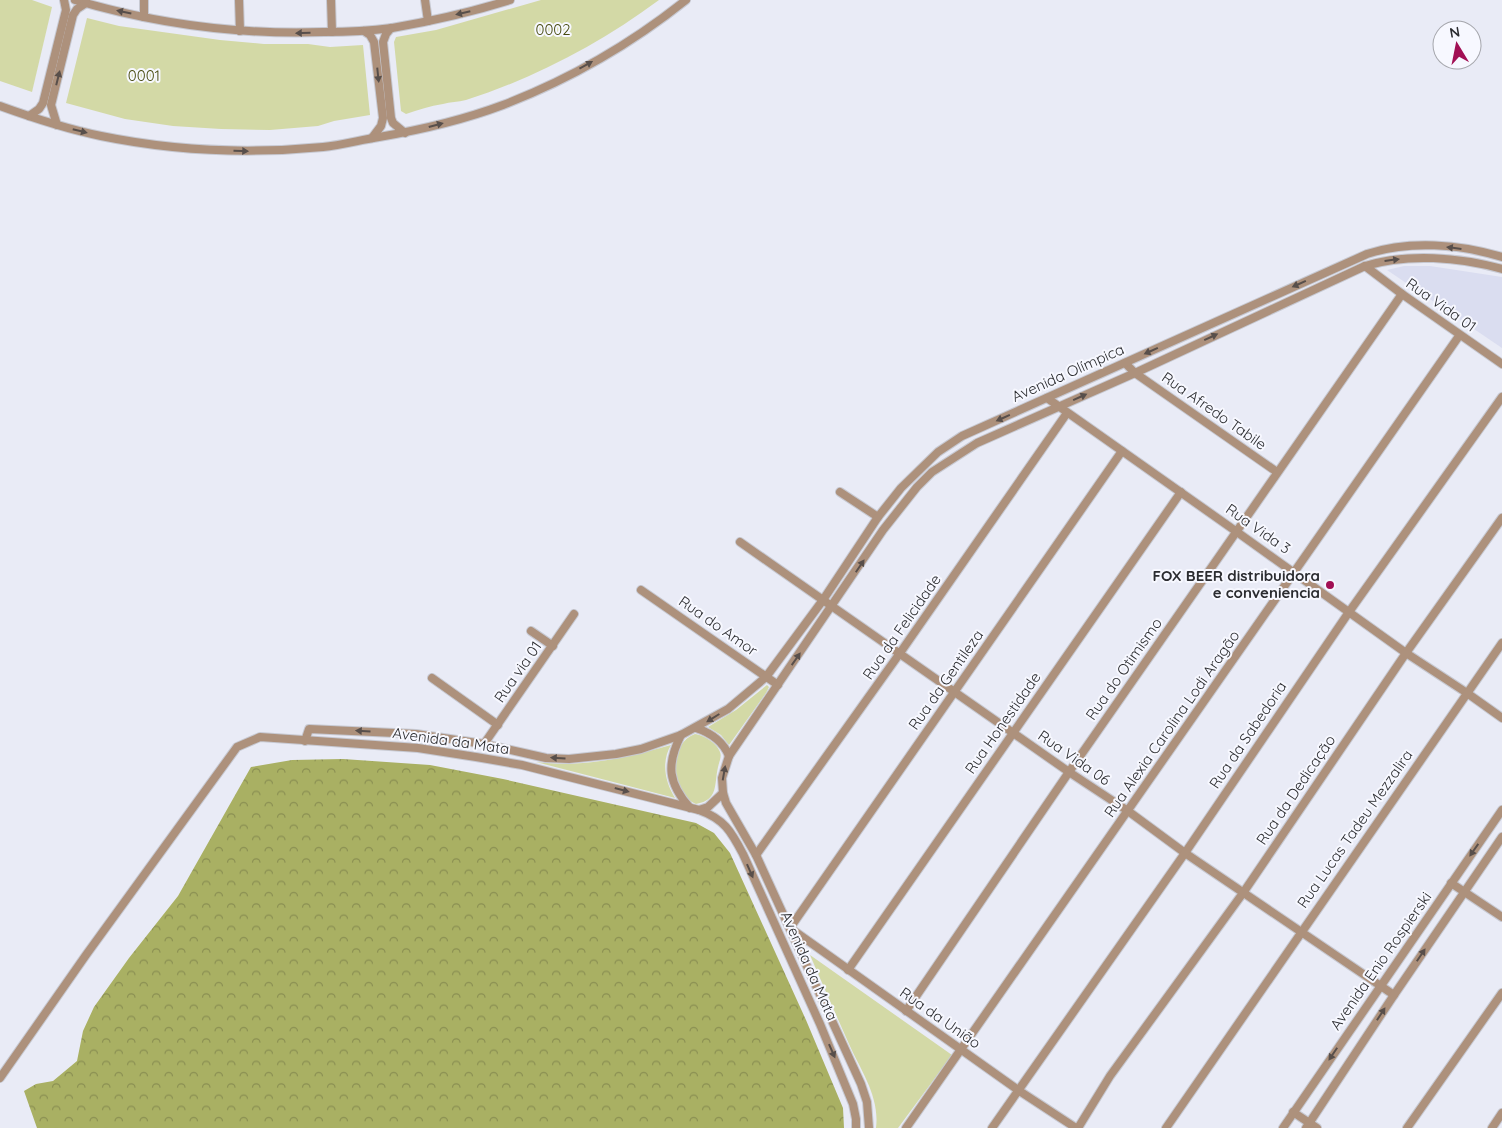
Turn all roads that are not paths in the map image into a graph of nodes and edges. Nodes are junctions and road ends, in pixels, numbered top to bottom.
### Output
1 (64, 0) edge
2 (76, 0) edge
3 (144, 0) edge
4 (239, 0) edge
5 (330, 0) edge
6 (426, 0) edge
7 (510, 0) edge
8 (686, 0) edge
9 (86, 3) junction
10 (144, 17) junction
11 (428, 21) junction
12 (391, 28) junction
13 (240, 31) junction
14 (364, 31) junction
15 (332, 32) junction
16 (0, 106) edge
17 (29, 116) junction
18 (57, 125) junction
19 (405, 133) junction
20 (371, 138) junction
21 (1500, 256) edge
22 (1365, 266) junction
23 (1502, 269) edge
24 (1402, 294) junction
25 (1459, 336) junction
26 (1125, 363) junction
27 (1502, 364) edge
28 (1135, 372) junction
29 (1502, 396) edge
30 (1047, 398) junction
31 (1058, 406) junction
32 (1067, 413) junction
33 (1122, 451) junction
34 (1277, 472) junction
35 (840, 492) dead end
36 (1181, 492) junction
37 (878, 517) junction
38 (1502, 518) edge
39 (1237, 532) junction
40 (740, 542) dead end
41 (1294, 572) junction
42 (641, 590) dead end
43 (823, 600) junction
44 (832, 606) junction
45 (1349, 612) junction
46 (574, 614) dead end
47 (531, 632) dead end
48 (1502, 643) edge
49 (552, 646) junction
50 (900, 653) junction
51 (1406, 653) junction
52 (766, 676) junction
53 (432, 678) dead end
54 (778, 685) junction
55 (752, 689) joint
56 (955, 691) junction
57 (1467, 693) junction
58 (768, 699) joint
59 (1502, 718) edge
60 (498, 725) junction
61 (696, 728) junction
62 (1013, 732) junction
63 (681, 735) junction
64 (305, 740) junction
65 (484, 744) junction
66 (729, 756) junction
67 (1069, 772) junction
68 (723, 793) junction
69 (694, 809) junction
70 (1502, 810) edge
71 (1128, 811) junction
72 (1502, 837) edge
73 (1185, 853) junction
74 (756, 855) junction
75 (1451, 883) junction
76 (1464, 892) junction
77 (1244, 893) junction
78 (1502, 917) edge
79 (791, 926) junction
80 (1301, 931) junction
81 (848, 970) junction
82 (1380, 985) junction
83 (1502, 992) edge
84 (1394, 995) junction
85 (906, 1011) junction
86 (961, 1050) junction
87 (0, 1078) edge
88 (1018, 1090) junction
89 (1294, 1112) junction
90 (1502, 1113) edge
91 (1308, 1126) edge
92 (856, 1128) edge
93 (869, 1128) edge
94 (906, 1128) edge
95 (992, 1128) edge
96 (1077, 1128) edge
97 (1166, 1128) edge
98 (1283, 1128) edge
99 (1317, 1128) edge
100 (1406, 1128) edge
101 (1492, 1128) edge

1 - 17 street
2 - 9 street
3 - 10 street
4 - 13 street
5 - 15 street
6 - 11 street
7 -> 11 street
19 -> 8 street
10 -> 9 street
18 -> 9 street
10 - 13 street
11 - 12 street
12 - 14 street
12 - 19 street
15 -> 13 street
14 - 15 street
14 -> 20 street
16 - 17 street
17 - 18 street
18 -> 20 street
19 - 20 street
21 -> 26 street, Avenida Olímpica
22 -> 23 street, Avenida Olímpica
22 - 24 street, Rua Vida 01
28 -> 22 street, Avenida Olímpica
24 - 25 street, Rua Vida 01
24 - 34 street, Rua do Otimismo
25 - 27 street, Rua Vida 01
25 - 41 street, Rua Alexia Carolina Lodi Aragão
26 - 28 street, Rua Afredo Tabile
26 - 30 street, Avenida Olímpica
31 -> 28 street, Avenida Olímpica
28 - 34 street, Rua Afredo Tabile
29 - 45 street, Rua da Sabedoria
30 - 31 street, Rua Vida 3
30 -> 37 street, Avenida Olímpica
31 - 32 street, Rua Vida 3
44 -> 31 street, Avenida Olímpica
32 - 33 street, Rua Vida 3
32 - 50 street, Rua da Felicidade
33 - 36 street, Rua Vida 3
33 - 56 street, Rua da Gentileza
34 - 39 street, Rua do Otimismo
35 - 37 street
36 - 39 street, Rua Vida 3
36 - 62 street, Rua Honestidade
37 - 43 street, Avenida Olímpica
38 - 51 street, Rua da Dedicação
39 - 41 street, Rua Vida 3
39 - 67 street, Rua do Otimismo
40 - 43 street, Rua Vida 06
41 - 45 street, Rua Vida 3
41 - 71 street, Rua Alexia Carolina Lodi Aragão
42 - 52 street, Rua do Amor
43 - 44 street, Rua Vida 06
43 - 52 street, Avenida Olímpica
44 - 50 street, Rua Vida 06
54 -> 44 street, Avenida Olímpica
45 - 51 street, Rua Vida 3
45 - 73 street, Rua da Sabedoria
46 - 49 street, Rua via 01
47 - 49 street
48 - 57 street, Rua Lucas Tadeu Mezzalira
49 - 60 street, Rua via 01
50 - 56 street, Rua Vida 06
50 - 74 street, Rua da Felicidade
51 - 57 street, Rua Vida 3
51 - 77 street, Rua da Dedicação
52 - 54 street, Rua do Amor
52 - 55 street, Avenida Olímpica
53 - 60 street
54 - 58 street, Avenida Olímpica
55 -> 61 street, Avenida da Mata
56 - 62 street, Rua Vida 06
56 - 79 street, Rua da Gentileza
57 - 59 street, Rua Vida 3
57 - 80 street, Rua Lucas Tadeu Mezzalira
58 - 66 street, Avenida da Mata
60 - 65 street, Rua via 01
61 - 63 street, Avenida da Mata
61 - 66 street
62 - 67 street, Rua Vida 06
62 - 81 street, Rua Honestidade
63 -> 65 street, Avenida da Mata
63 - 69 street
65 -> 64 street, Avenida da Mata
64 -> 69 street, Avenida da Mata
64 - 87 street
68 -> 66 street, Avenida da Mata
67 - 71 street, Rua Vida 06
67 - 85 street, Rua do Otimismo
68 - 69 street
68 - 74 street, Avenida da Mata
69 -> 92 street, Avenida da Mata
70 -> 75 street, Avenida Enio Rospierski
71 - 73 street, Rua Vida 06
71 - 86 street, Rua Alexia Carolina Lodi Aragão
72 - 76 street, Avenida Enio Rospierski
73 - 77 street, Rua Vida 06
73 - 88 street, Rua da Sabedoria
74 - 79 street, Avenida da Mata
75 - 76 street
75 - 82 street, Avenida Enio Rospierski
76 - 78 street
84 -> 76 street, Avenida Enio Rospierski
77 - 80 street, Rua Vida 06
77 - 96 street, Rua da Dedicação
79 - 81 street, Rua da União
79 - 93 street, Avenida da Mata
80 - 82 street, Rua Vida 06
80 - 97 street, Rua Lucas Tadeu Mezzalira
81 - 85 street, Rua da União
82 - 84 street, Rua Vida 06
82 -> 89 street, Avenida Enio Rospierski
83 - 100 street
91 -> 84 street, Avenida Enio Rospierski
85 - 86 street, Rua da União
86 - 88 street, Rua da União
86 - 94 street, Rua Alexia Carolina Lodi Aragão
88 - 95 street, Rua da Sabedoria
88 - 96 street, Rua da União
89 - 91 street
89 - 98 street, Avenida Enio Rospierski
90 - 101 street
91 - 99 street

